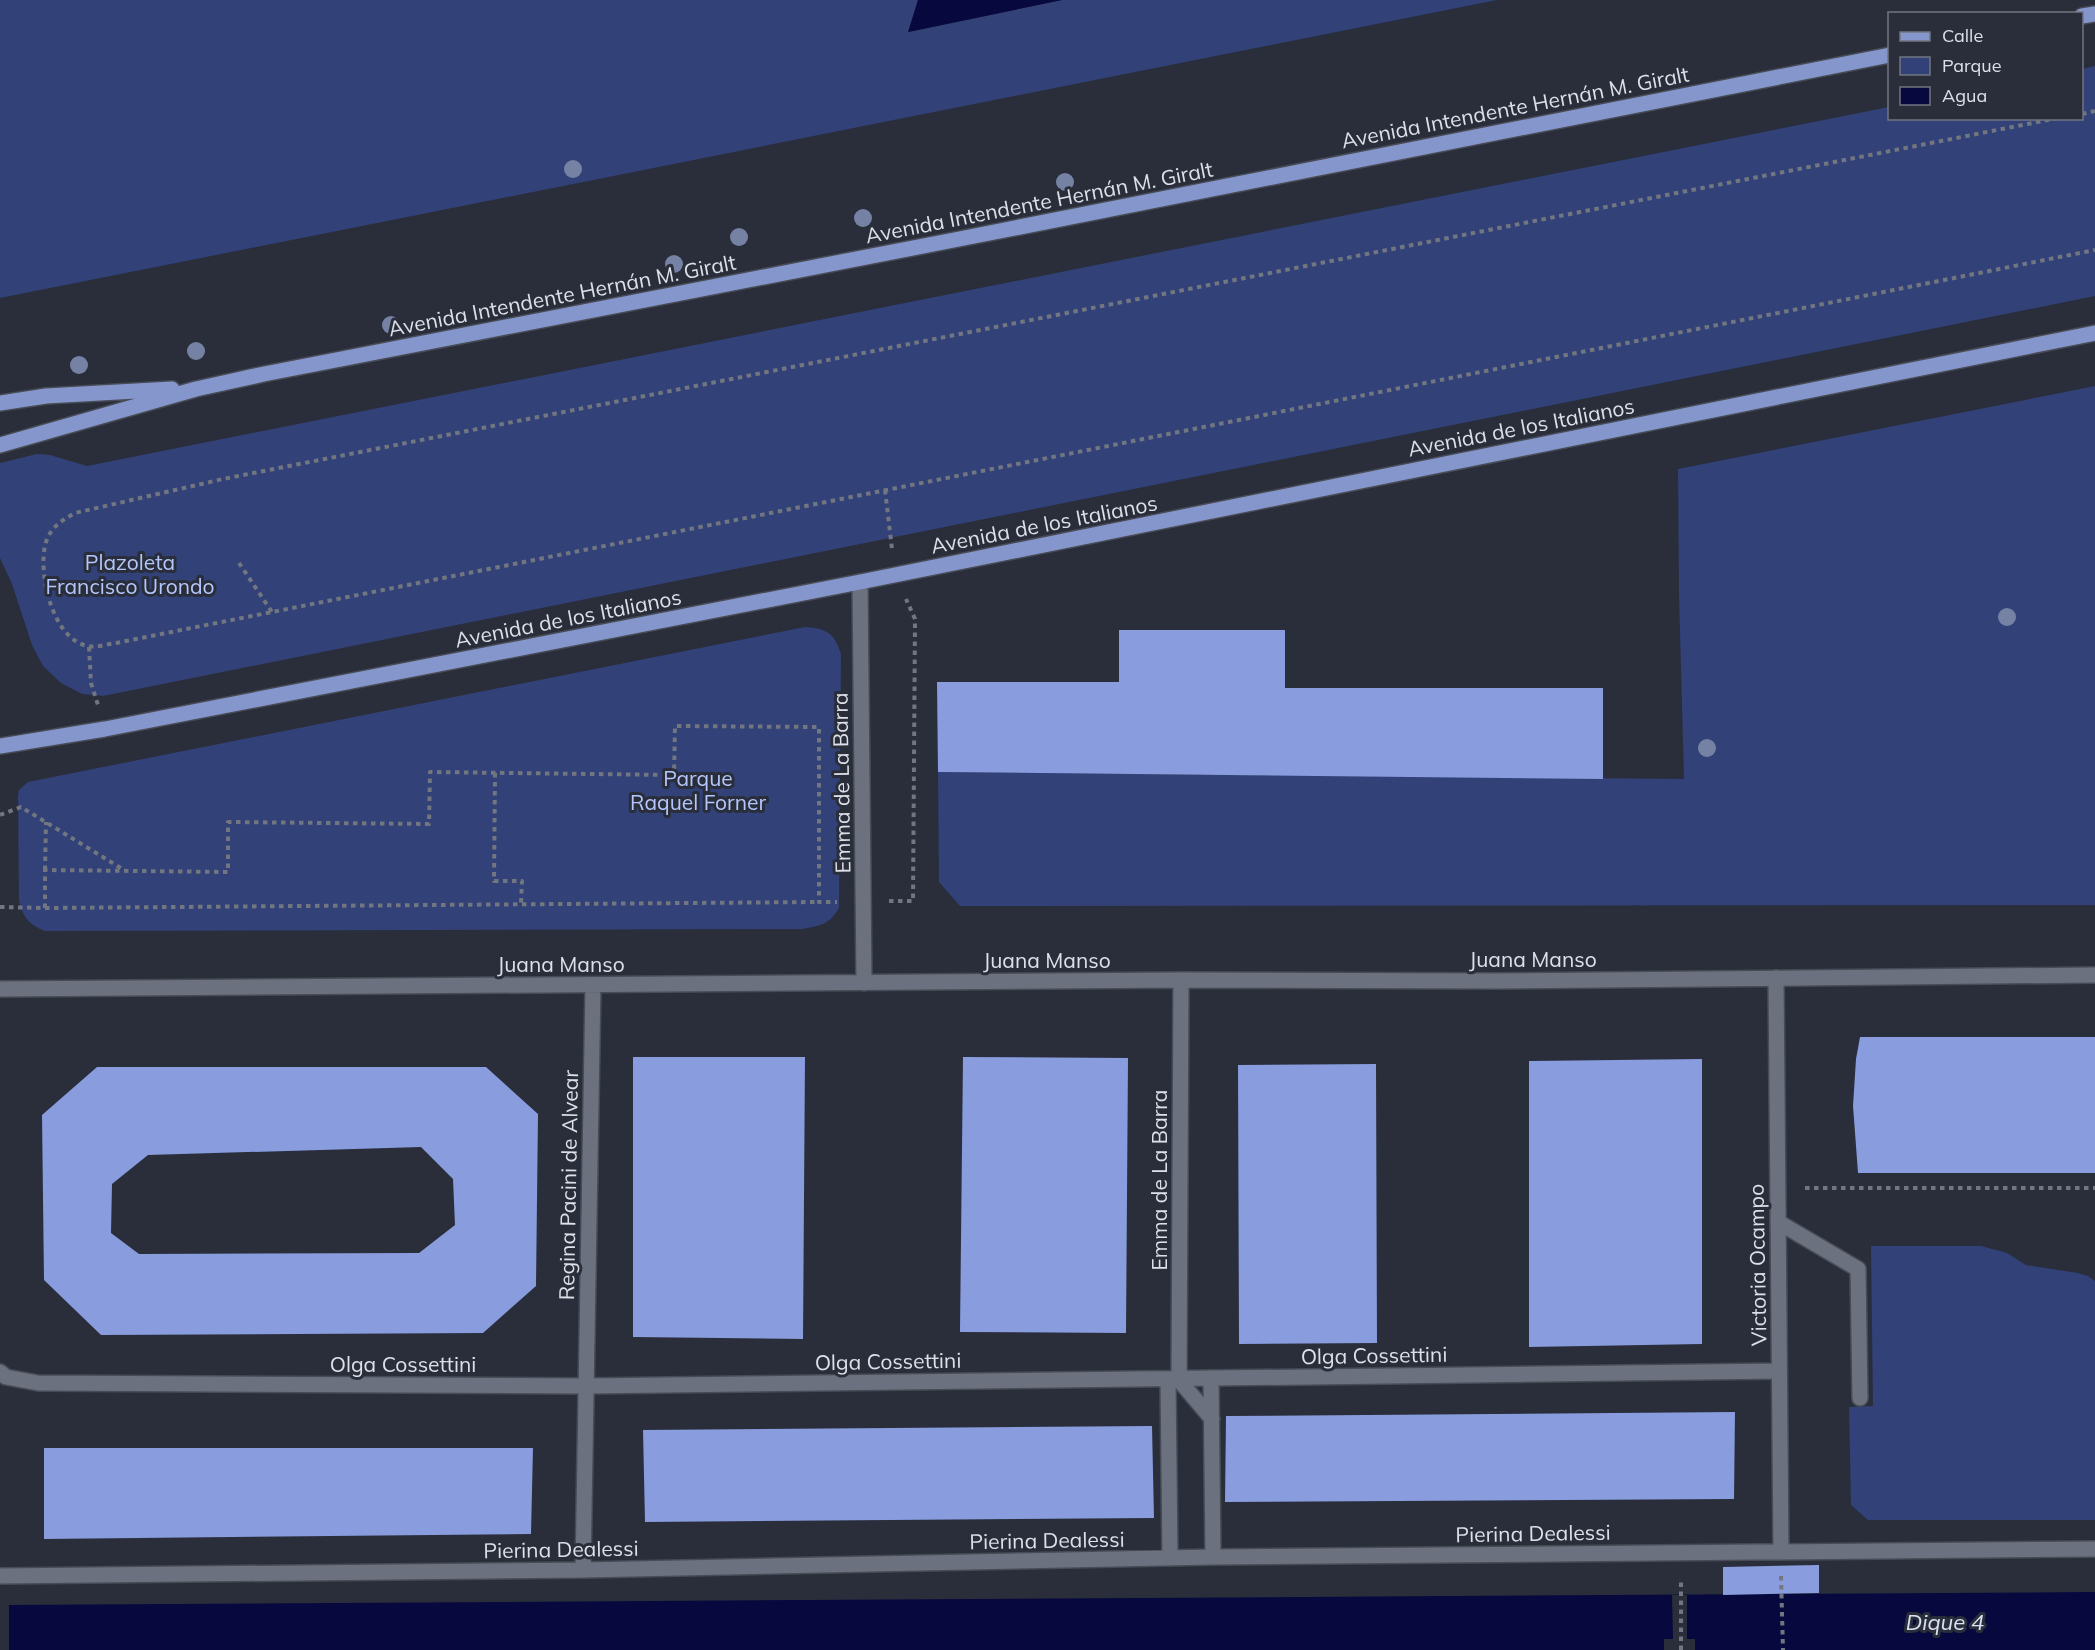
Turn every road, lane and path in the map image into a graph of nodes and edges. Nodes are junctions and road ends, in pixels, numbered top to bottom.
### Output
1 (1888, 55) edge
2 (2048, 120) edge
3 (2095, 250) edge
4 (2095, 333) edge
5 (196, 388) junction
6 (0, 403) edge
7 (0, 445) edge
8 (885, 490) junction
9 (891, 530) dead end
10 (238, 563) dead end
11 (895, 576) junction
12 (860, 582) junction
13 (272, 612) junction
14 (89, 647) junction
15 (91, 682) dead end
16 (0, 746) edge
17 (495, 773) junction
18 (0, 815) edge
19 (46, 822) junction
20 (45, 870) junction
21 (124, 871) junction
22 (819, 902) junction
23 (863, 902) junction
24 (521, 904) junction
25 (0, 907) edge
26 (45, 908) junction
27 (2095, 975) edge
28 (1776, 978) junction
29 (1181, 980) junction
30 (864, 983) junction
31 (593, 985) junction
32 (0, 988) edge
33 (1777, 1188) junction
34 (2095, 1188) edge
35 (1778, 1222) junction
36 (1779, 1371) junction
37 (0, 1372) edge
38 (1211, 1378) junction
39 (1173, 1379) junction
40 (585, 1386) junction
41 (1860, 1398) dead end
42 (1212, 1419) junction
43 (2095, 1549) edge
44 (1781, 1552) junction
45 (1682, 1553) junction
46 (1213, 1557) junction
47 (1170, 1558) junction
48 (583, 1570) junction
49 (0, 1576) edge
50 (1782, 1594) dead end
51 (1681, 1650) edge
52 (1783, 1650) edge

1 - 5 main road, Avenida Intendente Hernán M. Giralt
2 - 14 path
3 - 8 path
4 - 11 main road, Avenida de los Italianos
5 - 6 main road, Avenida Intendente Hernán M. Giralt
5 - 7 main road, Avenida Intendente Hernán M. Giralt
8 - 9 path
8 - 13 path
10 - 13 path
11 - 12 main road, Avenida de los Italianos
11 - 23 path
12 - 16 main road, Avenida de los Italianos
12 - 23 street, Emma de La Barra
13 - 14 path
14 - 15 path
17 - 21 path
17 - 22 path
17 - 24 path
18 - 19 path
19 - 20 path
19 - 21 path
20 - 21 path
20 - 26 path
22 - 23 path
22 - 24 path
23 - 30 street, Emma de La Barra
24 - 26 path
25 - 26 path
27 - 28 street, Juana Manso
28 - 29 street, Juana Manso
28 - 33 street, Victoria Ocampo
29 - 30 street, Juana Manso
29 - 39 street, Emma de La Barra
30 - 31 street, Juana Manso
31 - 32 street, Juana Manso
31 - 40 street, Regina Pacini de Alvear
33 - 34 path
33 - 35 street, Victoria Ocampo
35 - 36 street, Victoria Ocampo
35 - 41 street
36 - 38 street, Olga Cossettini
36 - 44 street, Victoria Ocampo
37 - 40 street, Olga Cossettini
38 - 39 street, Olga Cossettini
38 - 42 street
39 - 40 street, Olga Cossettini
39 - 42 street
39 - 47 street, Emma de La Barra
40 - 48 street, Regina Pacini de Alvear
42 - 46 street
43 - 44 street, Pierina Dealessi
44 - 45 street, Pierina Dealessi
45 - 46 street, Pierina Dealessi
45 - 51 path
46 - 47 street, Pierina Dealessi
47 - 48 street, Pierina Dealessi
48 - 49 street, Pierina Dealessi
50 - 52 path

